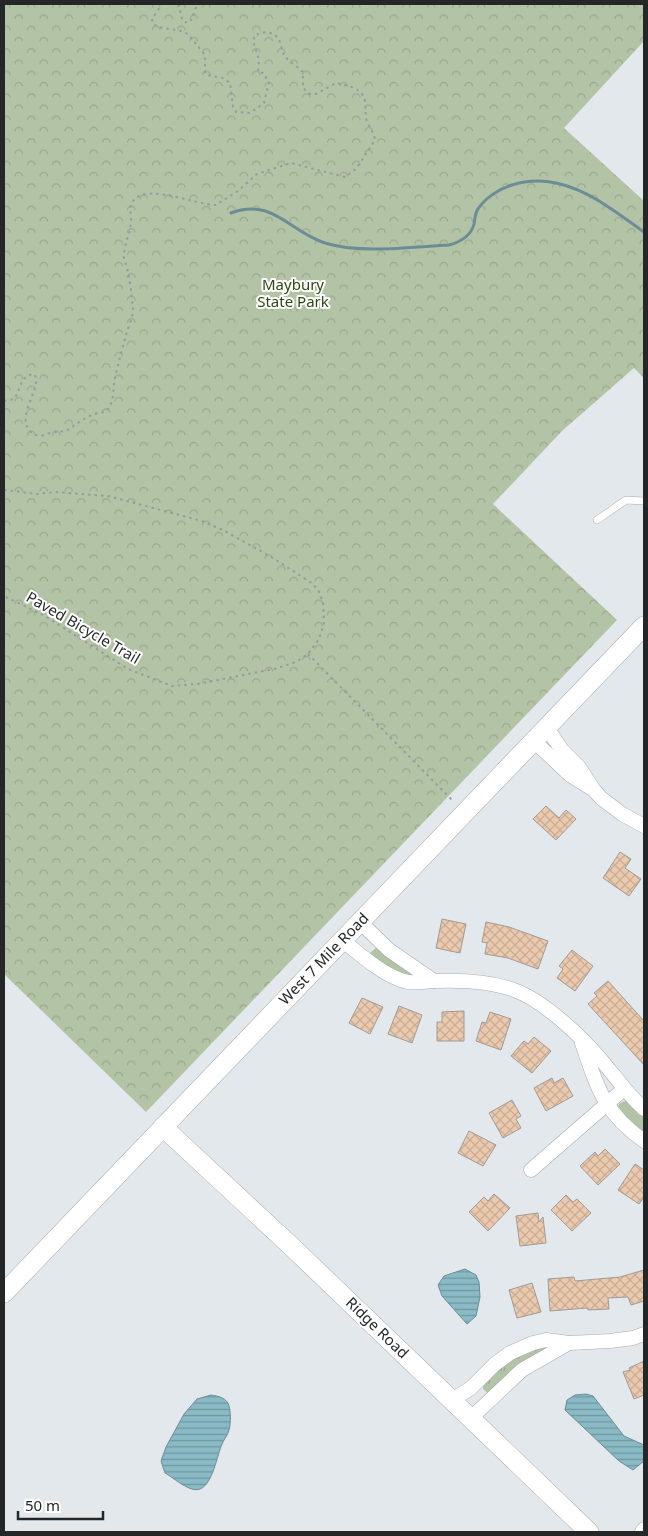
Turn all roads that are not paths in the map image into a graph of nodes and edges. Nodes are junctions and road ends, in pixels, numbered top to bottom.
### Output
1 (644, 501) edge
2 (597, 520) dead end
3 (644, 626) edge
4 (541, 735) junction
5 (644, 826) edge
6 (360, 922) junction
7 (342, 940) junction
8 (434, 981) junction
9 (581, 1040) junction
10 (624, 1088) junction
11 (607, 1104) junction
12 (644, 1109) edge
13 (163, 1127) junction
14 (644, 1141) edge
15 (531, 1170) dead end
16 (4, 1292) edge
17 (644, 1334) edge
18 (569, 1343) junction
19 (452, 1400) junction
20 (471, 1418) junction
21 (589, 1532) edge

1 - 2 lane
3 - 4 street, West 7 Mile Road
4 - 5 street
4 - 6 street, West 7 Mile Road
6 - 7 street, West 7 Mile Road
6 - 8 street
7 - 8 street
7 - 13 street, West 7 Mile Road
8 - 9 street
9 - 10 street
9 - 11 street
10 - 11 street
10 - 12 street
11 - 14 street
11 - 15 street
13 - 16 street, West 7 Mile Road
13 - 19 street, Ridge Road
17 - 18 street
18 - 19 street
18 - 20 street
19 - 20 street, Ridge Road
20 - 21 street, Ridge Road

